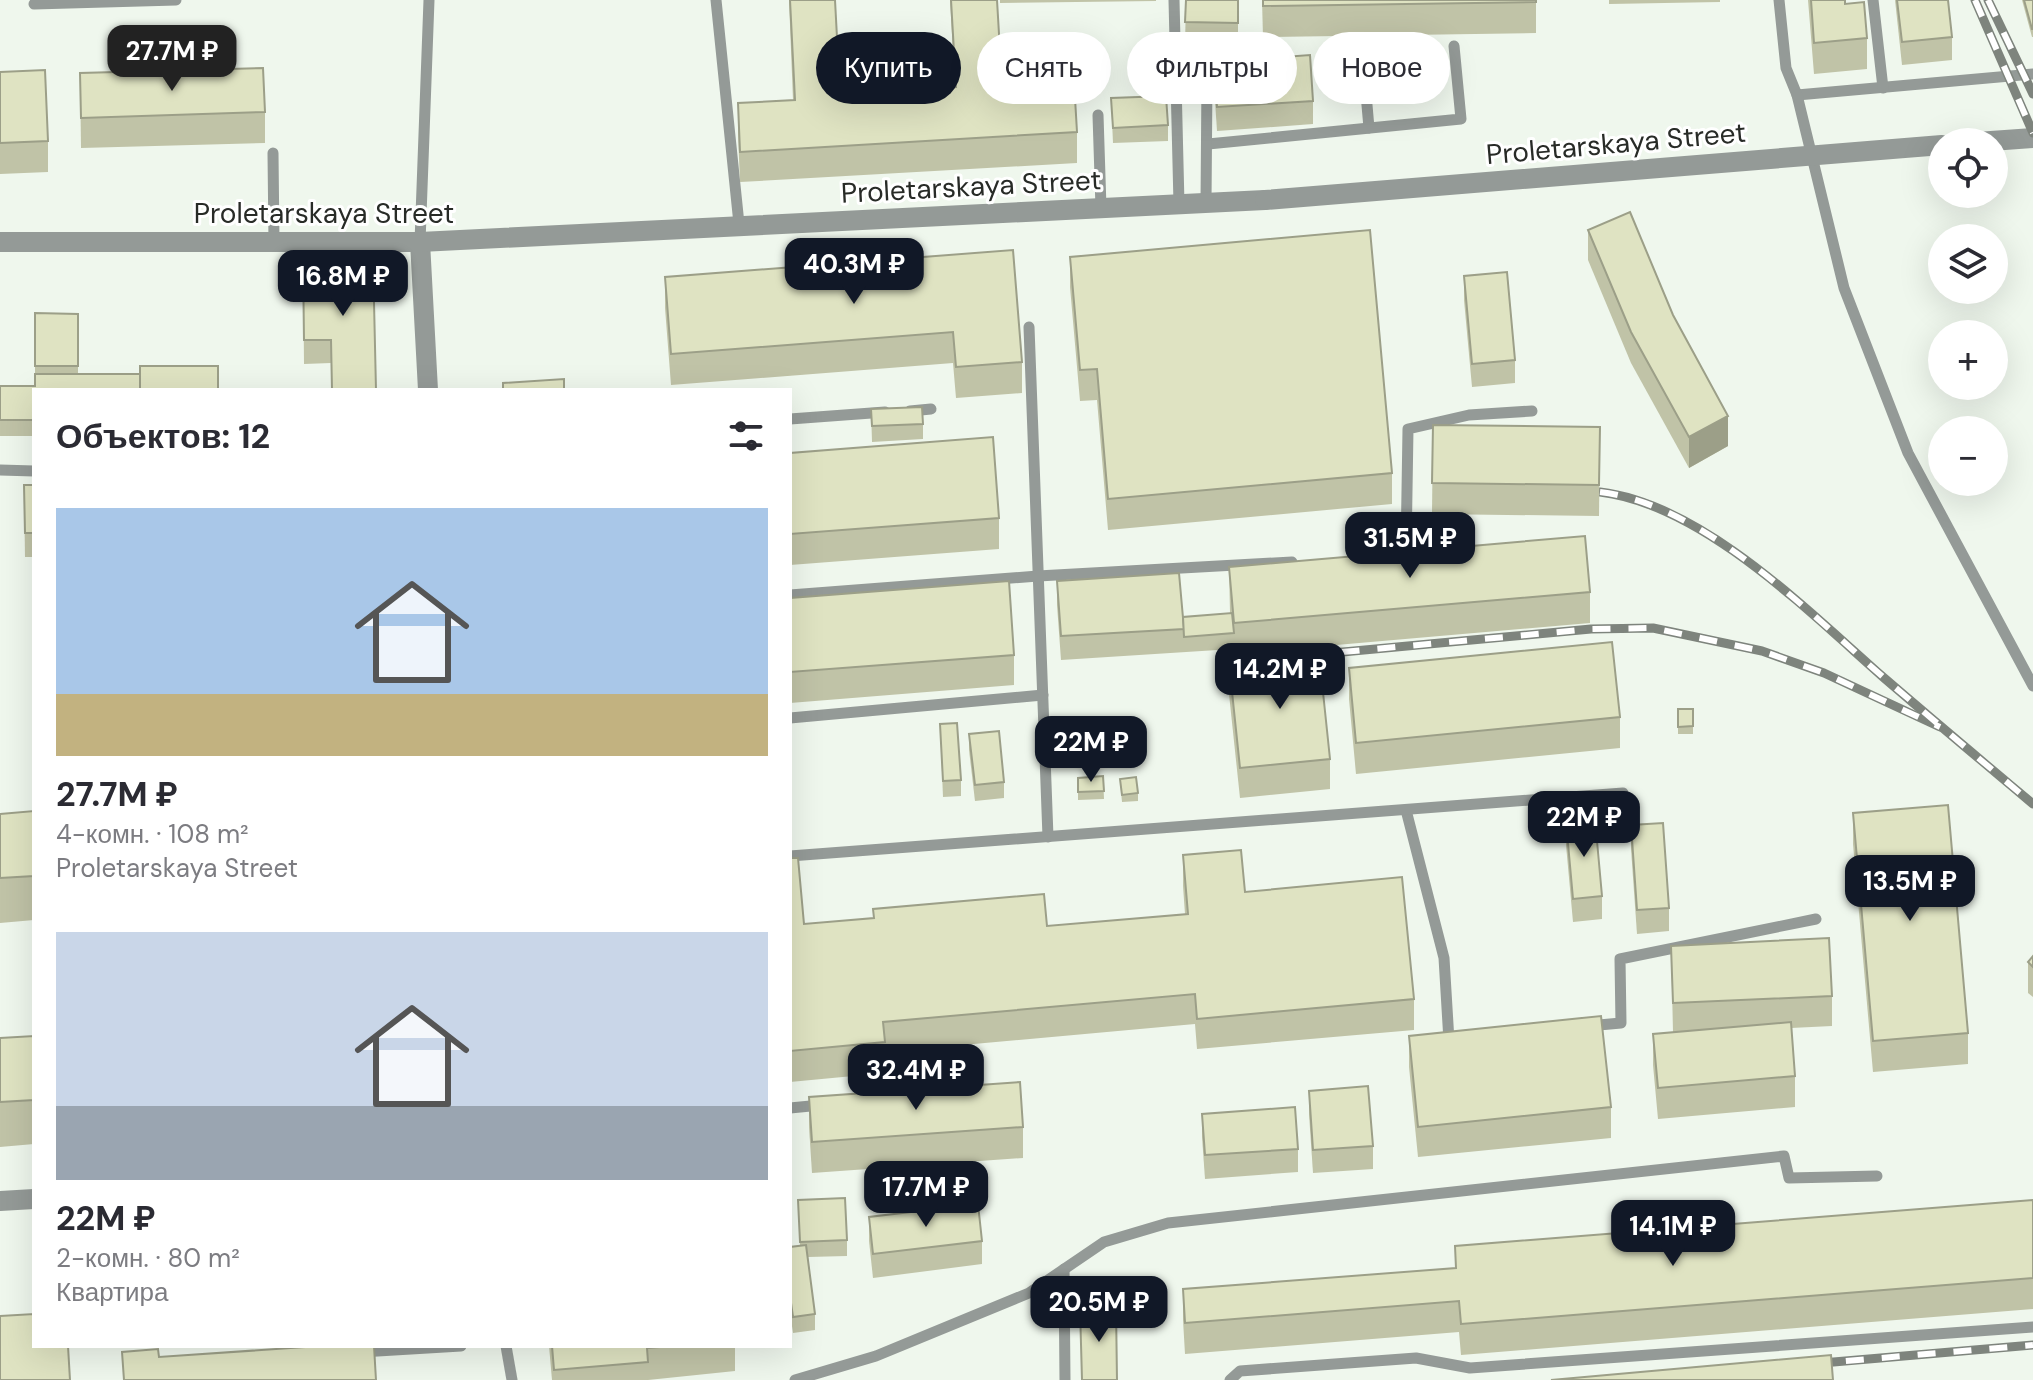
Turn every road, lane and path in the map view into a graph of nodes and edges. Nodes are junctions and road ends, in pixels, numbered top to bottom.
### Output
1 (176, 0) edge
2 (429, 0) edge
3 (716, 0) edge
4 (1174, 0) edge
5 (1779, 0) edge
6 (1873, 0) edge
7 (34, 4) dead end
8 (1454, 46) dead end
9 (2033, 74) edge
10 (1883, 88) junction
11 (1797, 95) junction
12 (1207, 104) edge
13 (1367, 104) edge
14 (1098, 115) dead end
15 (1369, 128) junction
16 (2033, 138) edge
17 (2008, 140) edge
18 (1208, 144) junction
19 (1928, 146) edge
20 (273, 153) dead end
21 (1206, 203) junction
22 (1179, 204) junction
23 (1101, 208) junction
24 (739, 224) junction
25 (0, 242) edge
26 (274, 242) junction
27 (420, 242) junction
28 (1029, 327) dead end
29 (428, 388) edge
30 (931, 409) dead end
31 (1532, 411) dead end
32 (792, 419) edge
33 (0, 470) edge
34 (32, 471) edge
35 (1422, 552) edge
36 (1406, 553) junction
37 (1391, 554) edge
38 (1301, 561) edge
39 (1038, 576) junction
40 (792, 595) edge
41 (2033, 686) edge
42 (1043, 695) junction
43 (792, 718) edge
44 (1623, 793) dead end
45 (1406, 810) junction
46 (1048, 837) junction
47 (792, 856) edge
48 (1816, 919) dead end
49 (1574, 1028) edge
50 (1465, 1040) edge
51 (834, 1103) edge
52 (792, 1108) edge
53 (1877, 1176) dead end
54 (32, 1199) edge
55 (0, 1201) edge
56 (1064, 1269) junction
57 (2033, 1327) edge
58 (430, 1348) edge
59 (506, 1348) edge
60 (351, 1353) edge
61 (512, 1380) edge
62 (795, 1380) edge
63 (1065, 1380) edge
64 (1230, 1380) edge

1 - 7 lane
2 - 27 lane
3 - 24 lane
4 - 22 lane
5 - 11 lane
6 - 10 lane
8 - 15 lane
9 - 10 lane
10 - 11 lane
11 - 41 lane
12 - 18 lane
13 - 15 lane
14 - 23 lane
15 - 18 lane
16 - 17 street
18 - 21 lane
19 - 21 street, Proletarskaya Street, bridge
20 - 26 lane
21 - 22 street, Proletarskaya Street
22 - 23 street, Proletarskaya Street
23 - 24 street, Proletarskaya Street
24 - 27 street, Proletarskaya Street
25 - 26 street, Proletarskaya Street
26 - 27 street, Proletarskaya Street
27 - 29 street
28 - 39 lane
30 - 32 lane
31 - 36 lane
33 - 34 lane
35 - 36 lane
36 - 37 lane
38 - 39 lane
39 - 40 lane
39 - 42 lane
42 - 43 lane
42 - 46 lane
44 - 45 lane
45 - 46 lane
45 - 50 lane
46 - 47 lane
48 - 49 lane
51 - 52 lane
53 - 56 lane
54 - 55 street
56 - 62 lane
56 - 63 lane
57 - 64 lane
58 - 60 lane
59 - 61 lane

